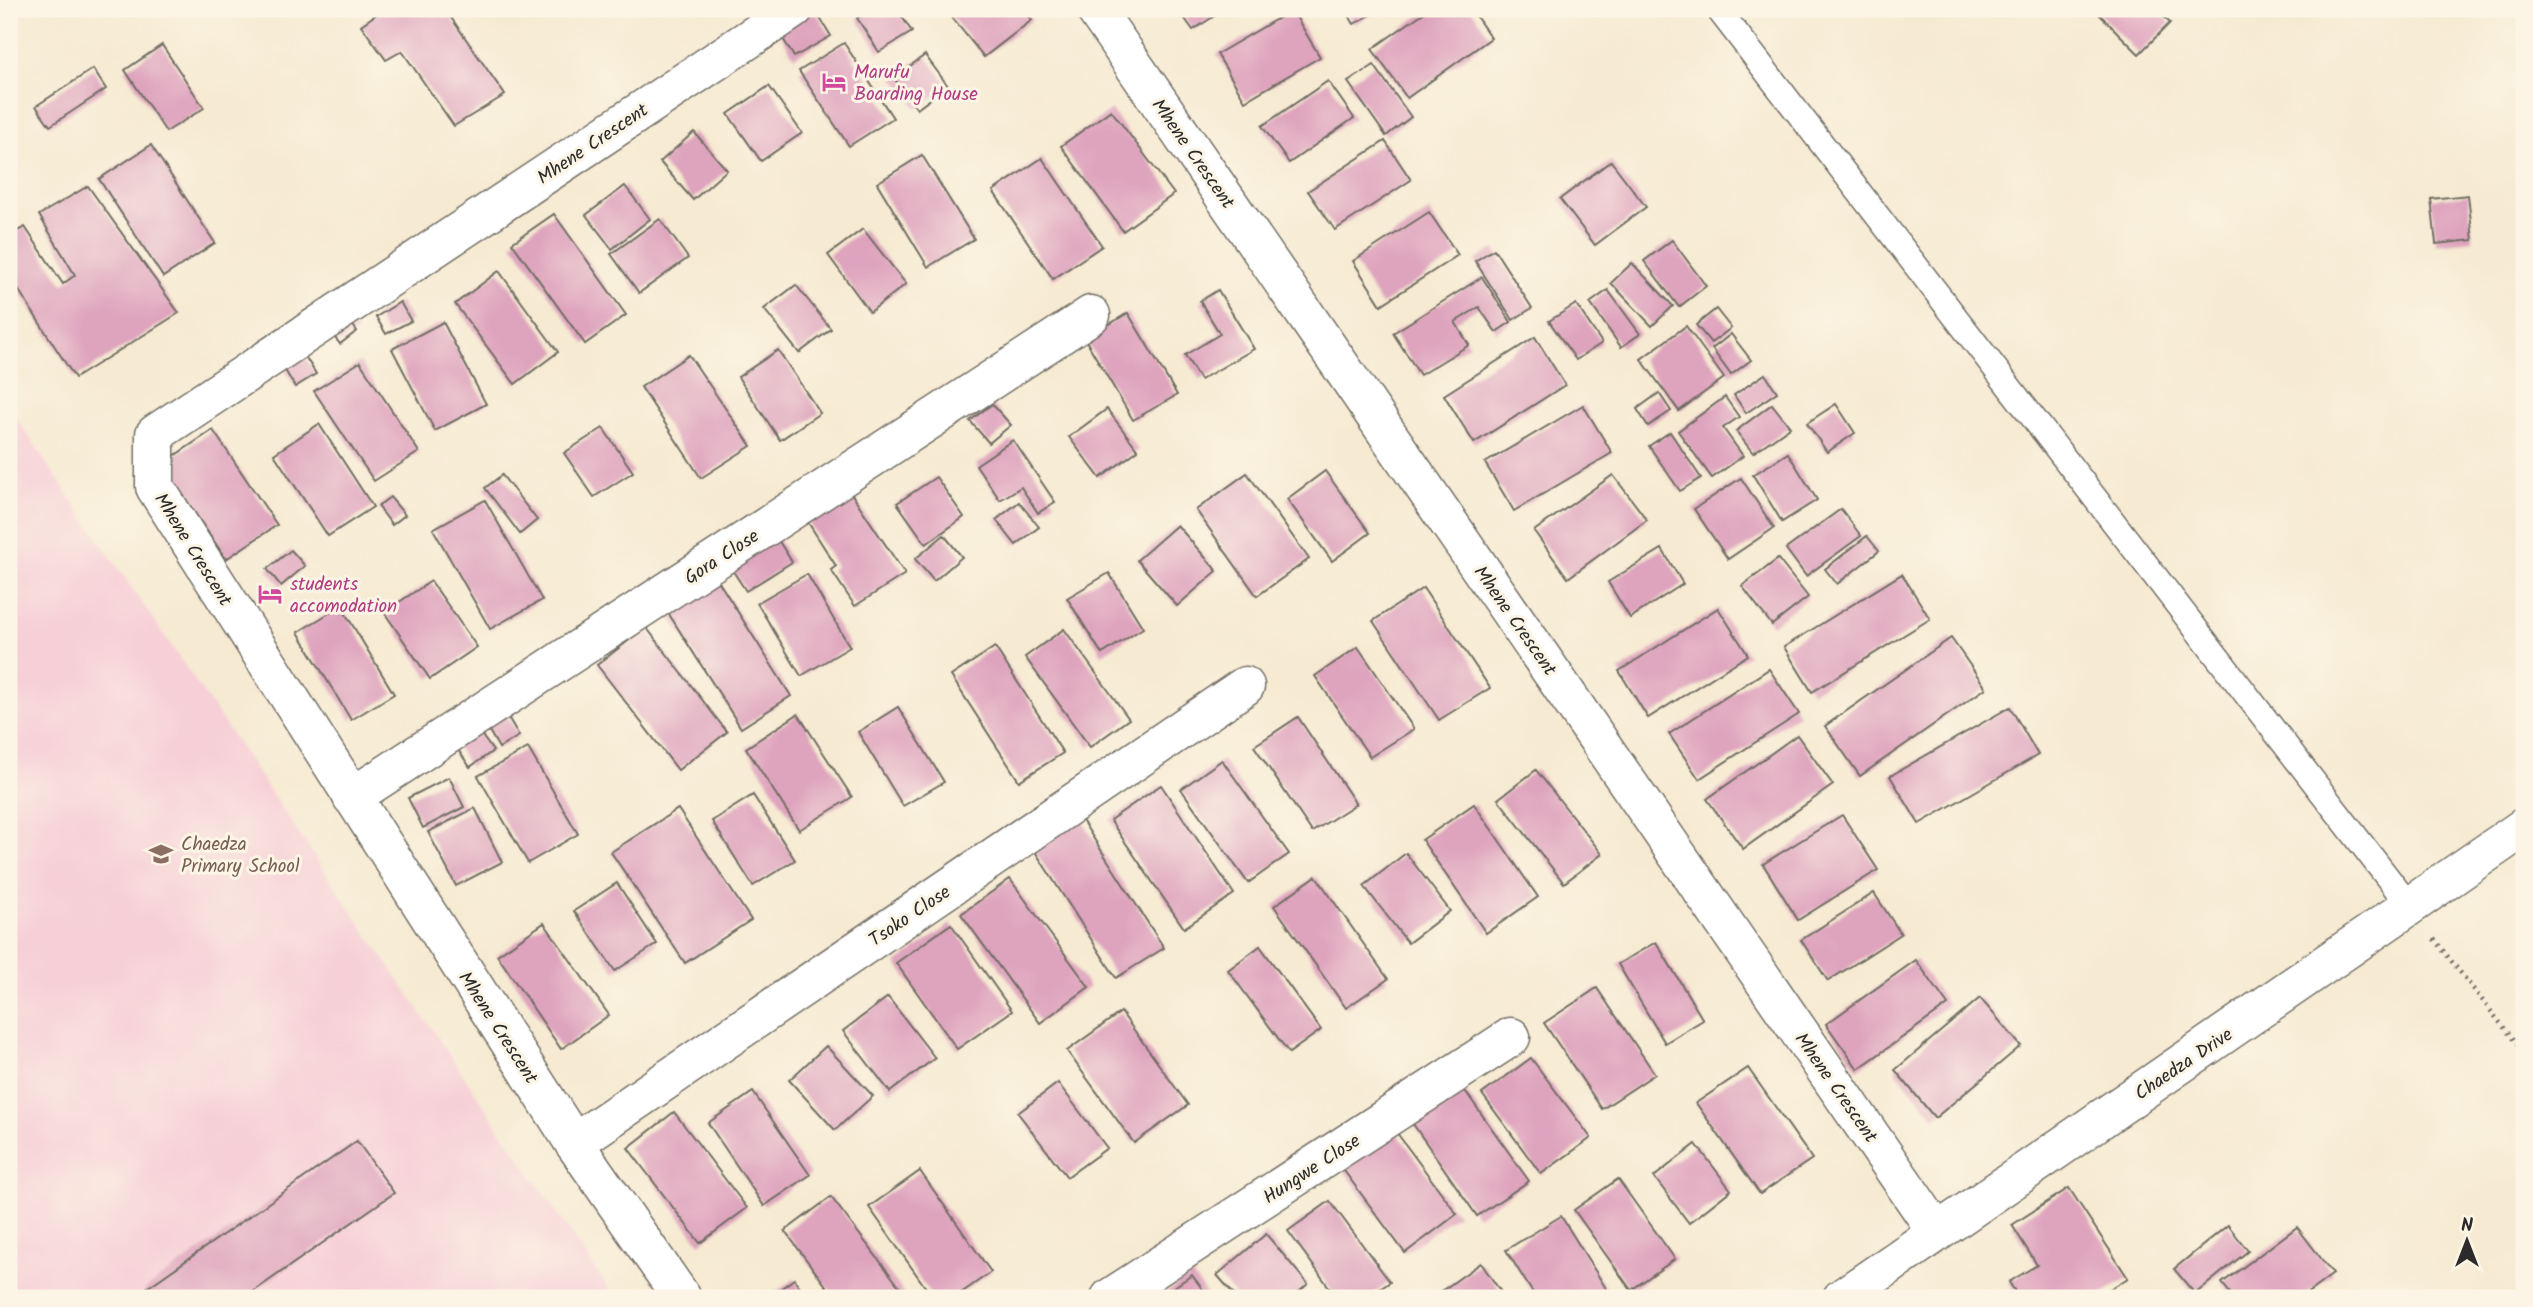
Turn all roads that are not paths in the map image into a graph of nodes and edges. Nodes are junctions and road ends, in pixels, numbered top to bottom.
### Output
1 (794, 9) edge
2 (1094, 9) edge
3 (1718, 9) edge
4 (1091, 314) dead end
5 (1245, 686) dead end
6 (352, 797) junction
7 (2524, 827) edge
8 (2411, 908) junction
9 (1511, 1037) dead end
10 (574, 1143) junction
11 (1937, 1232) junction
12 (682, 1298) edge
13 (1110, 1298) edge
14 (1842, 1298) edge

1 - 6 street, Mhene Crescent
2 - 11 street, Mhene Crescent
3 - 8 lane
4 - 6 street, Gora Close
5 - 10 street, Tsoko Close
6 - 10 street, Mhene Crescent
7 - 8 street, Chaedza Drive
8 - 11 street, Chaedza Drive
9 - 13 street, Hungwe Close
10 - 12 street, Mhene Crescent
11 - 14 street, Chaedza Drive

